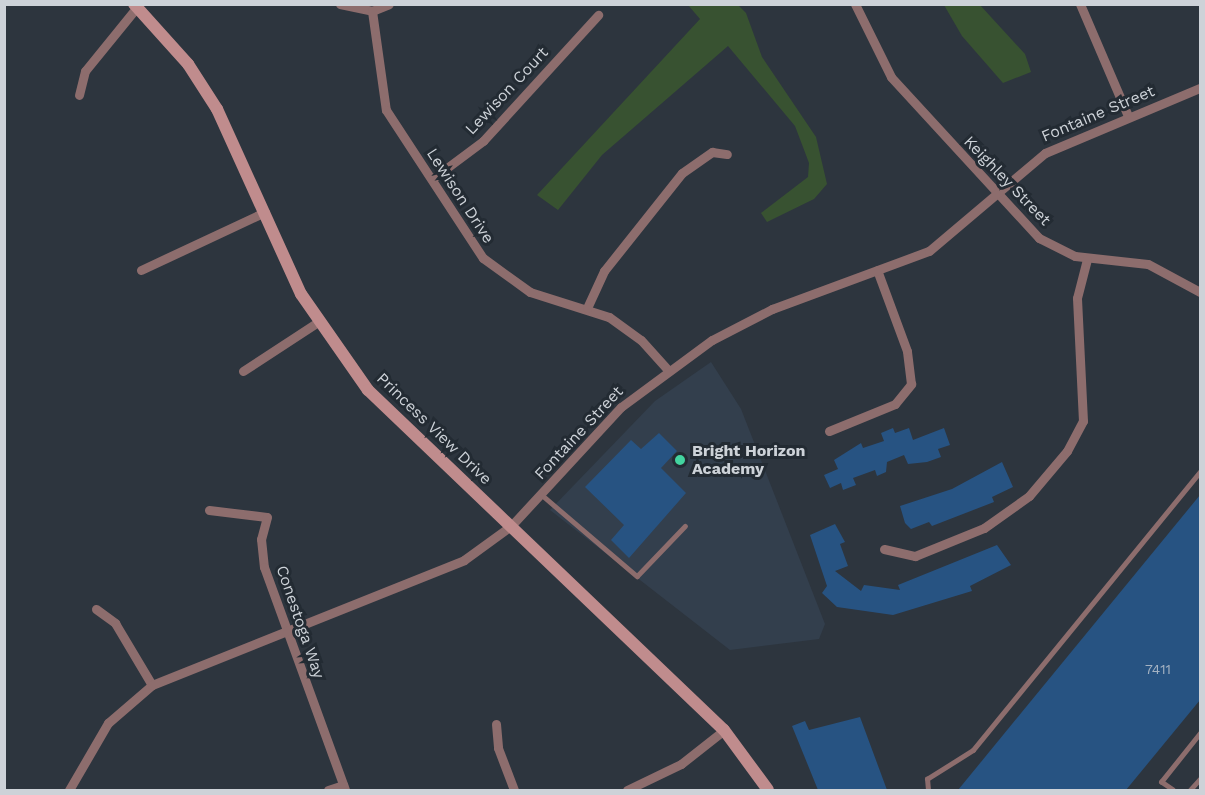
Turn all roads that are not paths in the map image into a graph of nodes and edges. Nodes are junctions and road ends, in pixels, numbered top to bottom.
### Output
1 (340, 4) edge
2 (389, 4) edge
3 (855, 4) edge
4 (1080, 4) edge
5 (135, 6) edge
6 (372, 12) junction
7 (598, 15) dead end
8 (1200, 88) edge
9 (79, 95) dead end
10 (1128, 116) junction
11 (727, 154) dead end
12 (432, 179) junction
13 (996, 195) junction
14 (265, 212) junction
15 (1086, 259) junction
16 (141, 270) dead end
17 (878, 270) junction
18 (1200, 292) edge
19 (587, 308) junction
20 (318, 322) junction
21 (667, 369) junction
22 (243, 371) dead end
23 (829, 431) dead end
24 (1200, 472) edge
25 (542, 495) junction
26 (209, 510) dead end
27 (685, 525) dead end
28 (511, 526) junction
29 (885, 549) dead end
30 (96, 609) dead end
31 (288, 631) junction
32 (152, 685) junction
33 (496, 724) dead end
34 (724, 730) junction
35 (1200, 733) edge
36 (1200, 779) edge
37 (344, 788) edge
38 (69, 790) edge
39 (328, 790) edge
40 (514, 790) edge
41 (627, 790) edge
42 (768, 790) edge
43 (928, 790) edge
44 (1173, 790) edge
45 (1190, 790) edge

1 - 6 street
2 - 6 street
3 - 13 street, Keighley Street
4 - 10 street
5 - 9 street
5 - 14 main road, Princess View Drive
6 - 12 street, Lewison Drive
7 - 12 street, Lewison Court
8 - 10 street, Fontaine Street
10 - 13 street, Fontaine Street
11 - 19 street
12 - 19 street, Lewison Drive
13 - 15 street, Keighley Street
13 - 17 street, Fontaine Street
14 - 16 street
14 - 20 main road, Princess View Drive
15 - 18 street, Keighley Street
15 - 29 street
17 - 21 street, Fontaine Street
17 - 23 street
19 - 21 street, Lewison Drive
20 - 22 street
20 - 28 main road, Princess View Drive
21 - 25 street, Fontaine Street
24 - 43 lane
25 - 27 lane
25 - 28 street, Fontaine Street
26 - 31 street, Conestoga Way
28 - 31 street, Fontaine Street
28 - 34 main road, Princess View Drive
30 - 32 street
31 - 32 street, Fontaine Street
31 - 37 street, Conestoga Way
32 - 38 street, Fontaine Street
33 - 40 street
34 - 41 street
34 - 42 main road, Princess View Drive
35 - 44 lane
36 - 45 lane
37 - 39 street

